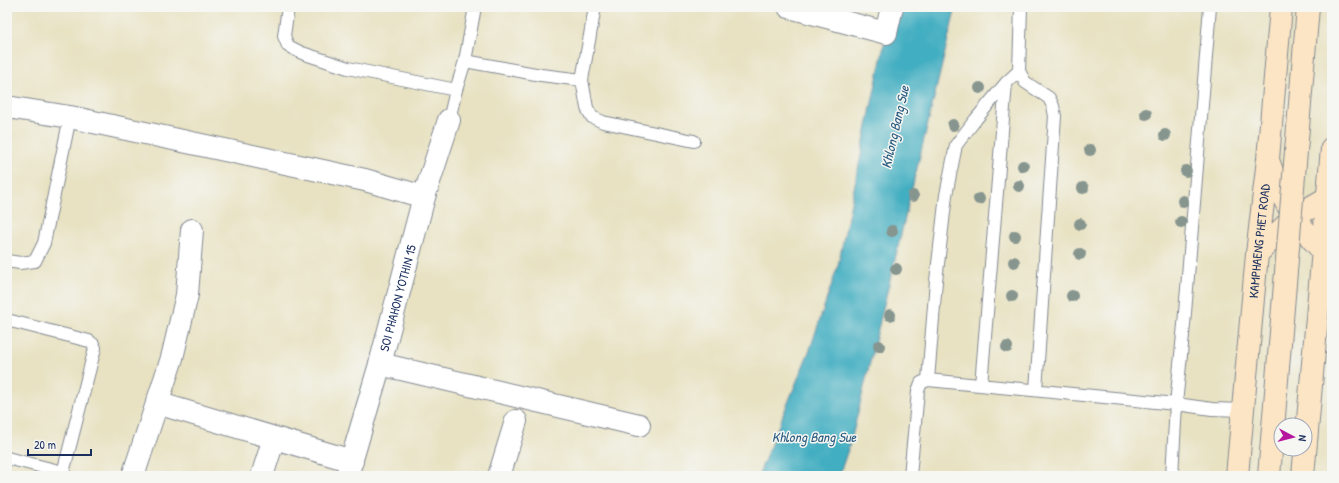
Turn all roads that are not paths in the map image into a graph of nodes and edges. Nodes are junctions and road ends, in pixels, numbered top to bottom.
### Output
1 (288, 7) edge
2 (475, 7) edge
3 (595, 7) edge
4 (789, 7) edge
5 (892, 7) edge
6 (1022, 7) edge
7 (1210, 7) edge
8 (1281, 7) edge
9 (1308, 7) edge
10 (465, 61) junction
11 (1019, 71) junction
12 (582, 80) junction
13 (1006, 83) junction
14 (456, 90) junction
15 (7, 107) edge
16 (70, 117) junction
17 (449, 120) joint
18 (694, 141) dead end
19 (1332, 148) edge
20 (1268, 159) junction
21 (424, 197) junction
22 (1330, 198) edge
23 (1294, 216) junction
24 (192, 230) dead end
25 (1327, 250) edge
26 (1257, 254) junction
27 (7, 261) edge
28 (7, 320) edge
29 (380, 364) junction
30 (928, 380) junction
31 (981, 385) junction
32 (1036, 390) junction
33 (157, 403) junction
34 (1176, 404) junction
35 (1243, 410) junction
36 (516, 421) dead end
37 (639, 425) dead end
38 (274, 438) junction
39 (7, 458) edge
40 (350, 472) edge
41 (133, 476) edge
42 (262, 476) edge
43 (499, 476) edge
44 (910, 476) edge
45 (1172, 476) edge
46 (1237, 476) edge
47 (1269, 476) edge
48 (1303, 476) edge

1 - 14 lane
2 - 10 lane
3 - 12 lane
4 - 5 street
6 - 11 lane
7 - 34 lane
8 - 20 main road, KAMPHAENG PHET ROAD
9 - 47 main road, bridge
10 - 12 lane
10 - 14 lane
11 - 13 lane
11 - 32 lane
12 - 18 lane
13 - 30 lane
13 - 31 lane
14 - 17 lane
15 - 16 street
16 - 21 street
16 - 27 lane
17 - 21 street, SOI PHAHON YOTHIN 15
19 - 22 main road
20 - 23 main road
20 - 26 main road, KAMPHAENG PHET ROAD
21 - 29 street, SOI PHAHON YOTHIN 15
22 - 23 main road
22 - 25 main road
23 - 25 main road
23 - 26 main road
24 - 33 street
25 - 48 main road
26 - 35 main road, KAMPHAENG PHET ROAD
28 - 39 lane
29 - 37 street
29 - 40 street, SOI PHAHON YOTHIN 15
30 - 31 lane
30 - 44 lane
31 - 32 lane
32 - 34 lane
33 - 38 street
33 - 41 street
34 - 35 lane
34 - 45 lane
35 - 46 main road, KAMPHAENG PHET ROAD
36 - 43 street
38 - 40 street
38 - 42 street

